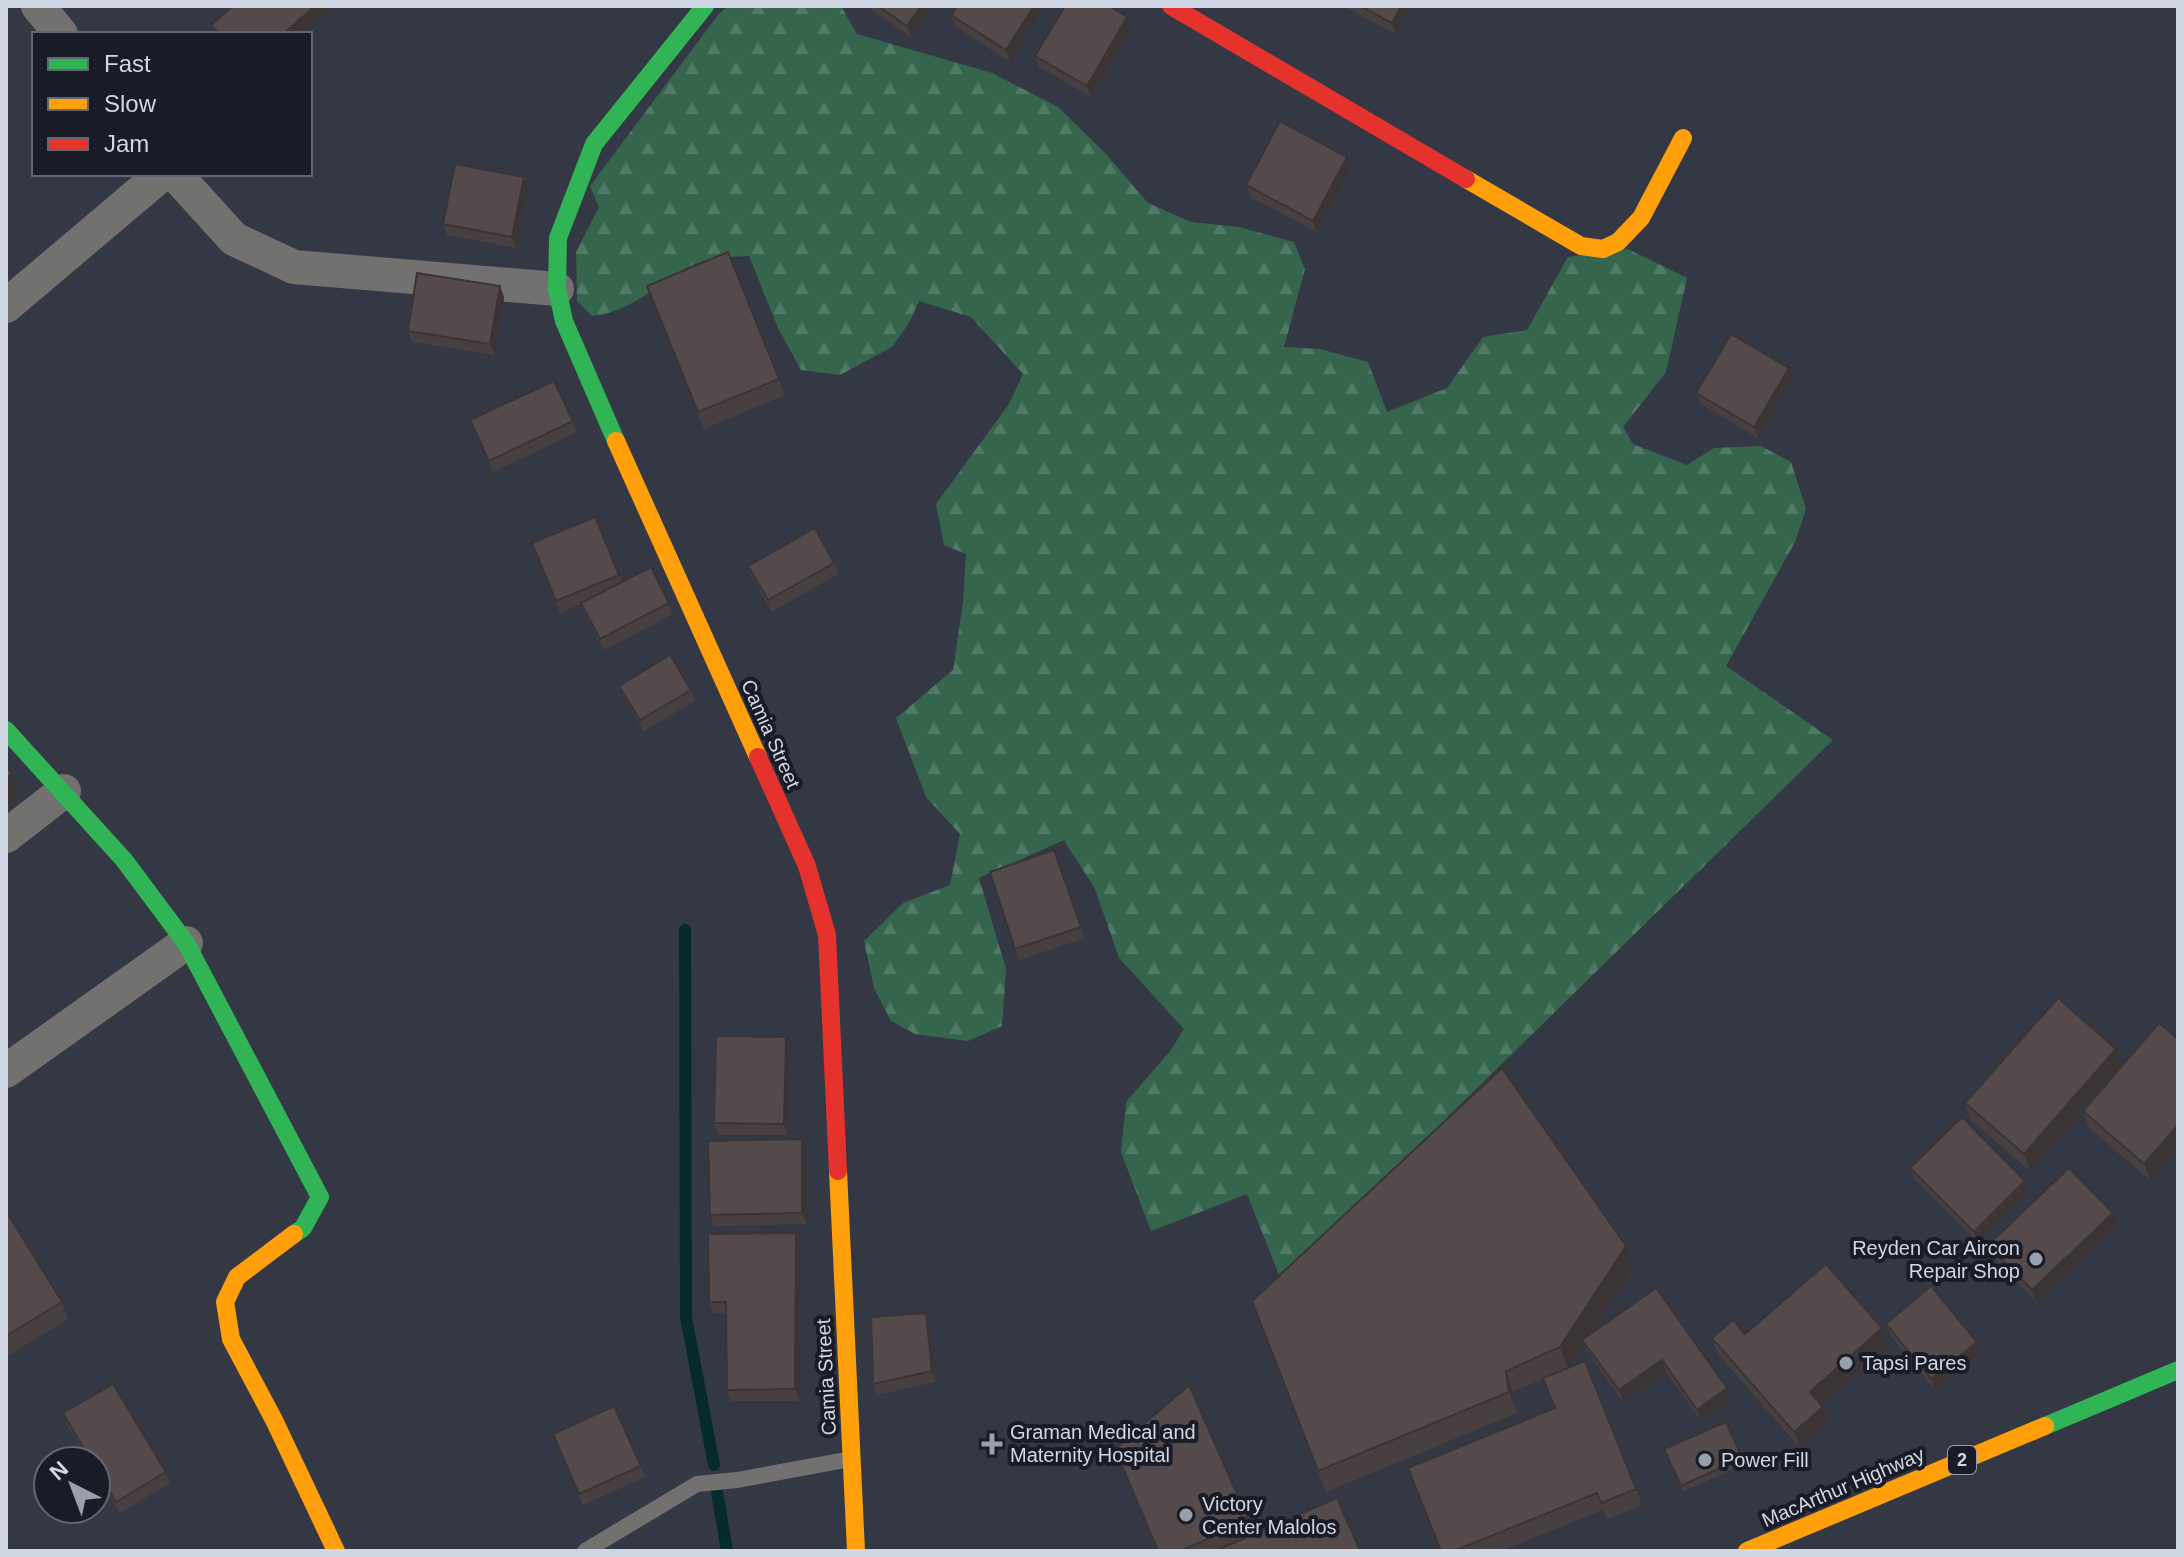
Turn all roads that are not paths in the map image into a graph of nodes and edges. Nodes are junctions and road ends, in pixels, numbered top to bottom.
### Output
1 (38, 6) edge
2 (705, 6) edge
3 (1171, 6) edge
4 (59, 32) edge
5 (1683, 138) dead end
6 (160, 176) edge
7 (177, 176) edge
8 (557, 289) junction
9 (6, 306) edge
10 (6, 730) edge
11 (64, 791) junction
12 (6, 836) edge
13 (186, 943) junction
14 (6, 1071) edge
15 (2178, 1370) edge
16 (852, 1459) junction
17 (336, 1551) edge
18 (585, 1551) edge
19 (856, 1551) edge
20 (1747, 1551) edge

1 - 4 street
2 - 8 main road, Camia Street
3 - 5 main road
6 - 9 street
7 - 8 street
8 - 16 main road, Camia Street
10 - 11 main road
11 - 12 street
11 - 13 main road
13 - 14 street
13 - 17 main road
15 - 20 main road, MacArthur Highway / 2
16 - 18 lane
16 - 19 main road, Camia Street

